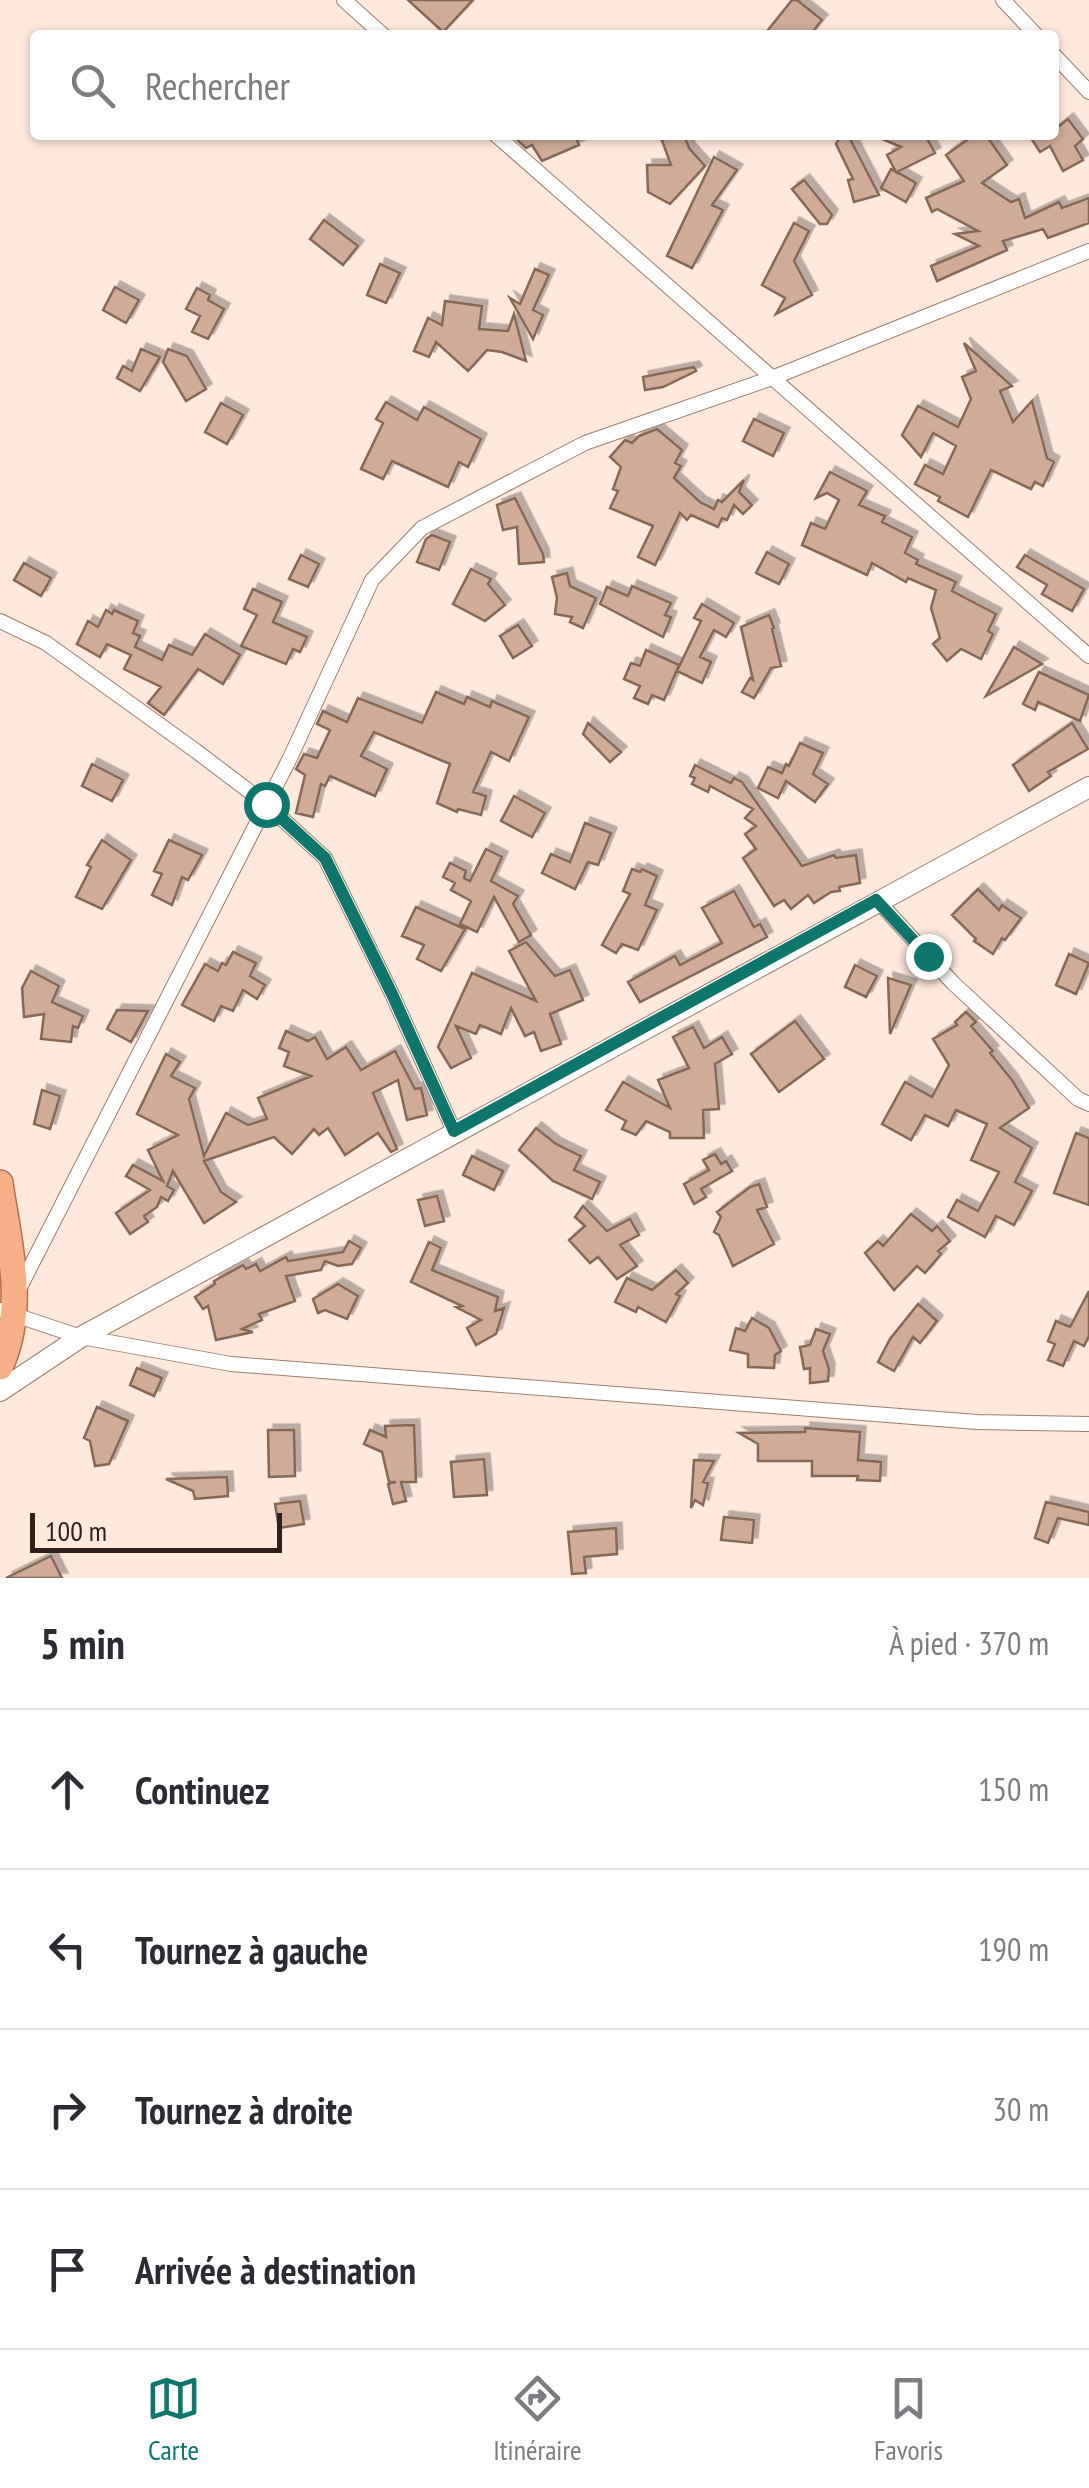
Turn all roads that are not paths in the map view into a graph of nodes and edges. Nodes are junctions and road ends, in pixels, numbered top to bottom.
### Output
1 (344, 0) edge
2 (1003, 0) edge
3 (377, 30) edge
4 (1031, 30) edge
5 (1059, 59) edge
6 (1089, 92) edge
7 (502, 140) edge
8 (1089, 251) edge
9 (772, 378) junction
10 (0, 621) edge
11 (1089, 656) edge
12 (1089, 787) edge
13 (266, 804) junction
14 (876, 900) junction
15 (1089, 1104) edge
16 (454, 1131) junction
17 (0, 1183) edge
18 (10, 1306) edge
19 (82, 1338) junction
20 (0, 1366) edge
21 (0, 1391) edge
22 (1089, 1424) edge

1 - 3 street
2 - 4 street
5 - 6 street
7 - 9 street
8 - 9 street
9 - 11 street
9 - 13 street
10 - 13 street
12 - 14 main road
13 - 16 street
13 - 18 street
14 - 15 street
14 - 16 main road
16 - 19 main road
17 - 18 highway
18 - 19 street
18 - 20 highway
19 - 21 main road
19 - 22 street

